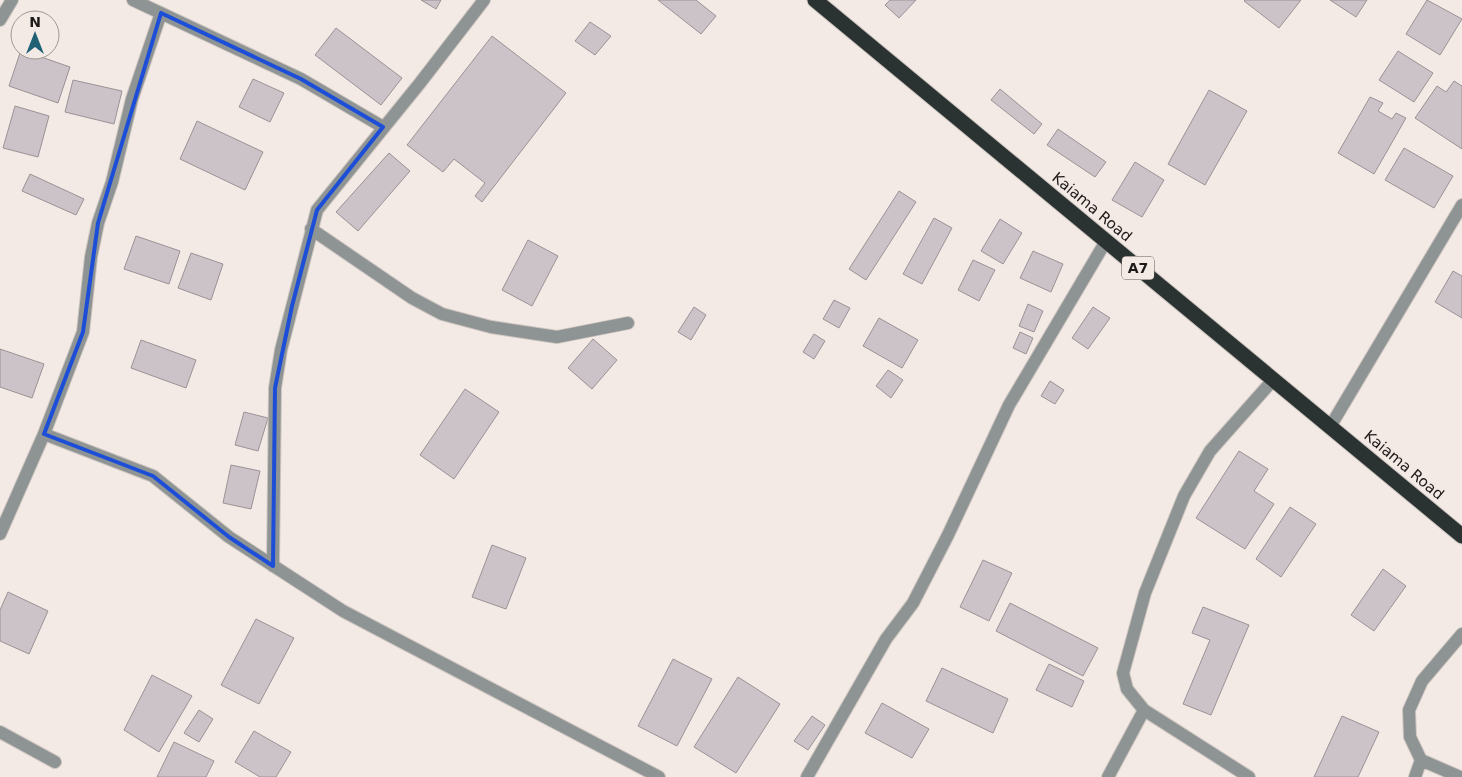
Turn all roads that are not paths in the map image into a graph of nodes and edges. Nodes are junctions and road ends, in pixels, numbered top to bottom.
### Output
1 (12, 0) edge
2 (134, 0) edge
3 (484, 0) edge
4 (815, 0) edge
5 (161, 13) junction
6 (0, 20) edge
7 (383, 127) junction
8 (1462, 205) edge
9 (311, 229) junction
10 (1106, 241) junction
11 (628, 323) dead end
12 (1273, 380) junction
13 (1330, 427) junction
14 (44, 434) junction
15 (0, 534) edge
16 (1462, 536) edge
17 (273, 566) junction
18 (1462, 634) edge
19 (1144, 710) junction
20 (0, 732) edge
21 (1421, 760) junction
22 (55, 762) dead end
23 (659, 777) edge
24 (807, 777) edge
25 (1108, 777) edge
26 (1248, 777) edge
27 (1415, 777) edge
28 (1460, 777) edge

1 - 6 street
2 - 5 street
3 - 7 street
4 - 10 highway, Kaiama Road / A7
5 - 7 street
5 - 14 street
7 - 9 street
8 - 13 street
9 - 11 street
9 - 17 street
10 - 12 highway, Kaiama Road / A7
10 - 24 street
12 - 13 highway, Kaiama Road / A7
12 - 19 street
13 - 16 highway, Kaiama Road / A7
14 - 15 street
14 - 17 street
17 - 23 street
18 - 21 street
19 - 25 street
19 - 26 street
20 - 22 street
21 - 27 street
21 - 28 street

